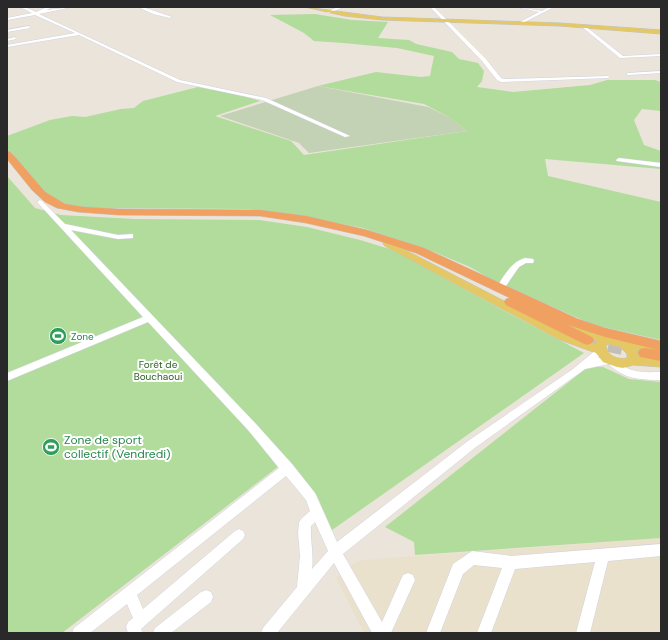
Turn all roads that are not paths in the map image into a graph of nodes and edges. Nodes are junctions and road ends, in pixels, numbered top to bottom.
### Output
1 (22, 7) edge
2 (50, 7) edge
3 (70, 7) edge
4 (140, 7) edge
5 (307, 7) edge
6 (342, 7) edge
7 (432, 7) edge
8 (518, 7) edge
9 (552, 7) edge
10 (42, 12) junction
11 (328, 12) junction
12 (542, 12) junction
13 (36, 13) junction
14 (170, 17) dead end
15 (7, 19) edge
16 (444, 20) junction
17 (521, 23) junction
18 (583, 26) junction
19 (7, 31) edge
20 (661, 32) edge
21 (79, 34) junction
22 (11, 36) edge
23 (7, 40) edge
24 (18, 44) junction
25 (7, 46) edge
26 (661, 55) edge
27 (661, 72) edge
28 (628, 74) dead end
29 (608, 77) dead end
30 (347, 136) dead end
31 (7, 154) edge
32 (619, 160) dead end
33 (7, 163) edge
34 (661, 165) edge
35 (40, 202) junction
36 (62, 226) junction
37 (130, 236) dead end
38 (388, 244) junction
39 (530, 260) dead end
40 (448, 263) junction
41 (500, 288) junction
42 (149, 318) junction
43 (587, 340) tunnel mouth
44 (614, 341) junction
45 (661, 346) edge
46 (600, 351) junction
47 (661, 352) edge
48 (645, 353) tunnel mouth
49 (661, 356) edge
50 (611, 361) junction
51 (631, 361) junction
52 (661, 363) edge
53 (576, 372) junction
54 (661, 373) edge
55 (661, 376) edge
56 (7, 377) edge
57 (288, 468) junction
58 (317, 514) junction
59 (239, 535) dead end
60 (661, 550) edge
61 (335, 552) junction
62 (604, 555) junction
63 (511, 563) junction
64 (408, 580) dead end
65 (304, 587) junction
66 (127, 594) junction
67 (206, 597) dead end
68 (138, 626) edge
69 (79, 633) edge
70 (160, 633) edge
71 (268, 633) edge
72 (380, 633) edge
73 (384, 633) edge
74 (434, 633) edge
75 (484, 633) edge
76 (583, 633) edge

1 - 13 street
2 - 10 street
3 - 10 street
4 - 14 street
5 - 11 main road
6 - 11 street
7 - 16 street
8 - 12 street
9 - 12 street
10 - 13 street
11 - 16 main road
12 - 17 street
13 - 15 street
13 - 21 street
16 - 17 main road
16 - 29 street
17 - 18 main road
18 - 20 main road
18 - 26 street
19 - 22 street
19 - 22 street
21 - 24 street
21 - 30 street
22 - 23 street
22 - 24 street
24 - 25 street
27 - 28 street
31 - 40 highway
32 - 34 street
33 - 35 highway
35 - 36 street
35 - 38 highway
36 - 37 street
36 - 42 street
38 - 43 highway
38 - 46 main road
39 - 41 street
40 - 41 highway
40 - 44 main road
41 - 45 highway
42 - 56 street
42 - 57 street
44 - 46 main road
44 - 47 main road
44 - 51 main road
46 - 50 main road
46 - 53 street
48 - 49 highway
50 - 51 main road
50 - 53 street
50 - 55 street
51 - 52 main road
51 - 54 street
53 - 61 street
57 - 58 street
57 - 66 street
58 - 61 street
58 - 65 street
59 - 68 street
60 - 62 street
61 - 65 street
61 - 72 street
62 - 63 street
62 - 76 street
63 - 74 street
63 - 75 street
64 - 73 street
65 - 71 street
66 - 68 street
66 - 69 street
67 - 70 street

